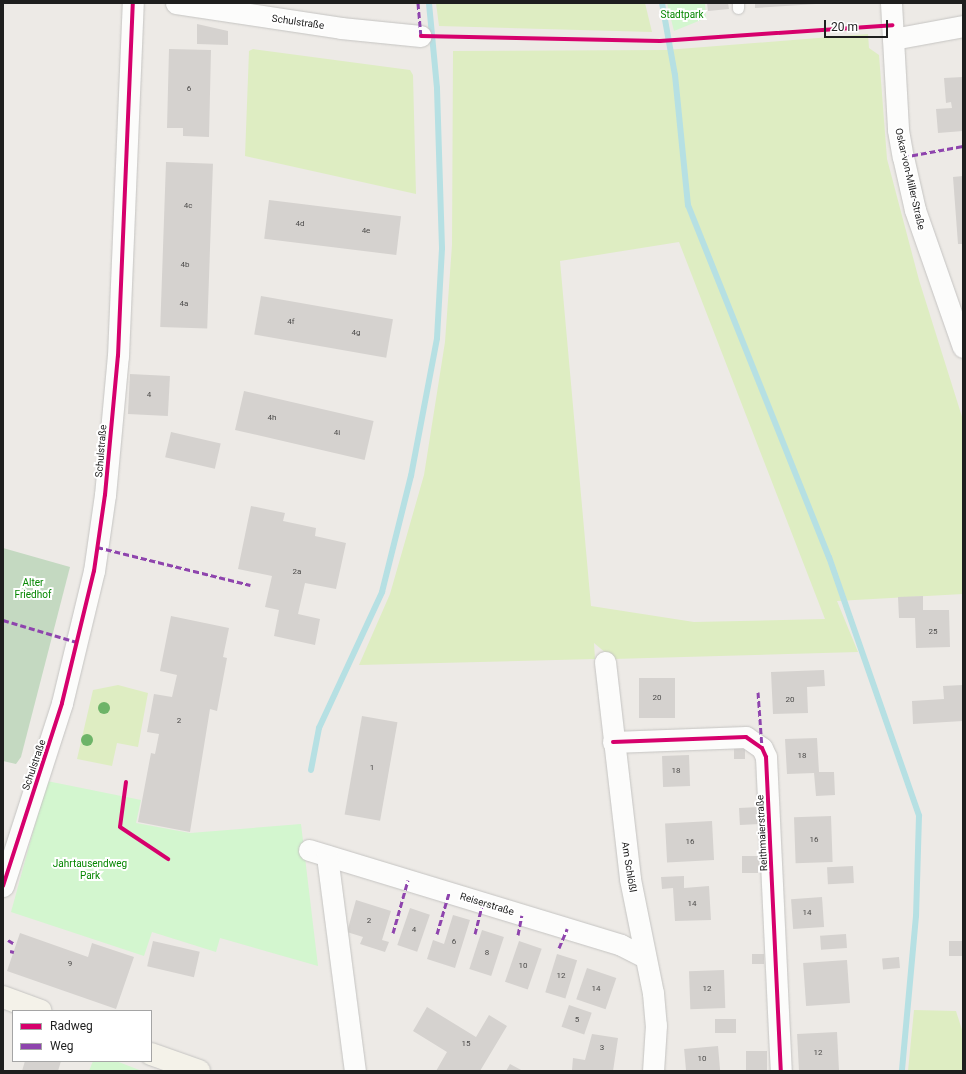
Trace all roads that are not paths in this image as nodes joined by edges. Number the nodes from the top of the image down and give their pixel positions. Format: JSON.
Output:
{"nodes":[{"id":1,"x":133,"y":3,"type":"edge"},
{"id":2,"x":176,"y":3,"type":"edge"},
{"id":3,"x":891,"y":3,"type":"edge"},
{"id":4,"x":963,"y":26,"type":"edge"},
{"id":5,"x":421,"y":36,"type":"dead end"},
{"id":6,"x":893,"y":39,"type":"junction"},
{"id":7,"x":963,"y":347,"type":"edge"},
{"id":8,"x":605,"y":662,"type":"dead end"},
{"id":9,"x":613,"y":742,"type":"junction"},
{"id":10,"x":3,"y":886,"type":"edge"},
{"id":11,"x":645,"y":957,"type":"junction"},
{"id":12,"x":3,"y":996,"type":"edge"},
{"id":13,"x":38,"y":1010,"type":"edge"},
{"id":14,"x":152,"y":1054,"type":"edge"},
{"id":15,"x":199,"y":1071,"type":"edge"},
{"id":16,"x":355,"y":1071,"type":"edge"},
{"id":17,"x":653,"y":1071,"type":"edge"},
{"id":18,"x":781,"y":1071,"type":"edge"}],
"edges":[{"from":1,"to":10,"type":"street","name":"Schulstraße"},
{"from":2,"to":5,"type":"street","name":"Schulstraße"},
{"from":3,"to":6,"type":"street","name":"Oskar-von-Miller-Straße"},
{"from":4,"to":6,"type":"street"},
{"from":6,"to":7,"type":"street","name":"Oskar-von-Miller-Straße"},
{"from":8,"to":9,"type":"street","name":"Am Schlößl"},
{"from":9,"to":11,"type":"street","name":"Am Schlößl"},
{"from":9,"to":18,"type":"street","name":"Reithmaierstraße"},
{"from":11,"to":16,"type":"street","name":"Reiserstraße"},
{"from":11,"to":17,"type":"street","name":"Am Schlößl"},
{"from":12,"to":13,"type":"main road"},
{"from":14,"to":15,"type":"main road"}]}
